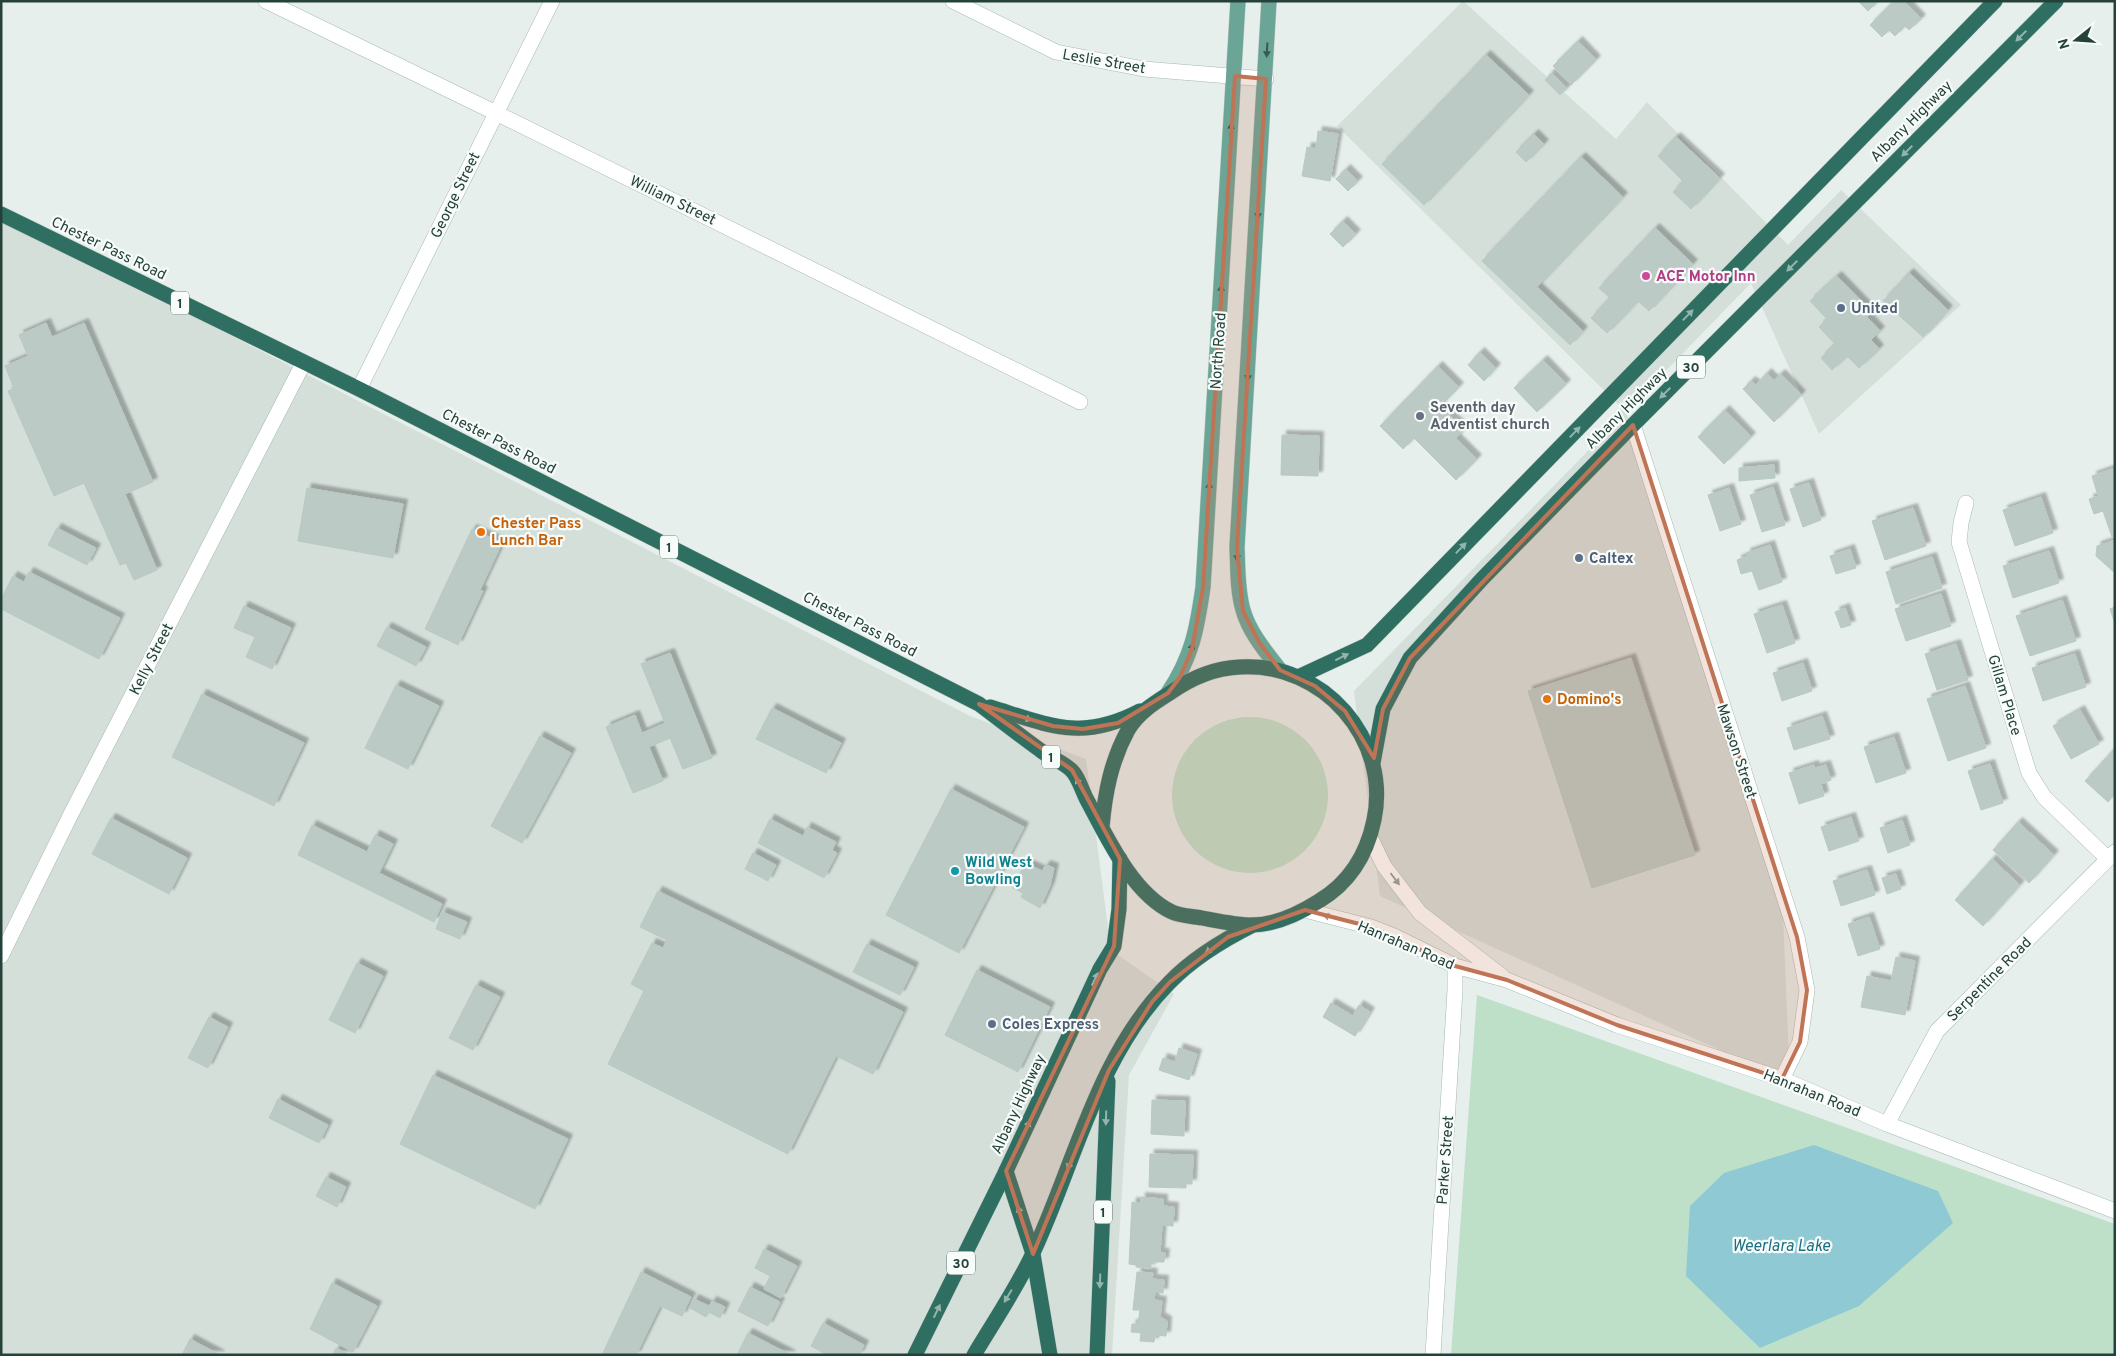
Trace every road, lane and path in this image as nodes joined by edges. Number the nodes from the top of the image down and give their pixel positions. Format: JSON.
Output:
{"nodes":[{"id":1,"x":266,"y":1,"type":"edge"},
{"id":2,"x":552,"y":1,"type":"edge"},
{"id":3,"x":953,"y":1,"type":"edge"},
{"id":4,"x":1238,"y":1,"type":"edge"},
{"id":5,"x":1269,"y":1,"type":"edge"},
{"id":6,"x":1995,"y":1,"type":"edge"},
{"id":7,"x":2056,"y":1,"type":"edge"},
{"id":8,"x":1234,"y":76,"type":"junction"},
{"id":9,"x":1266,"y":79,"type":"junction"},
{"id":10,"x":496,"y":112,"type":"junction"},
{"id":11,"x":1,"y":214,"type":"edge"},
{"id":12,"x":304,"y":364,"type":"junction"},
{"id":13,"x":359,"y":389,"type":"junction"},
{"id":14,"x":1080,"y":402,"type":"dead end"},
{"id":15,"x":1633,"y":425,"type":"junction"},
{"id":16,"x":1966,"y":503,"type":"dead end"},
{"id":17,"x":1280,"y":670,"type":"junction"},
{"id":18,"x":1298,"y":676,"type":"junction"},
{"id":19,"x":1168,"y":693,"type":"junction"},
{"id":20,"x":978,"y":704,"type":"junction"},
{"id":21,"x":1148,"y":707,"type":"junction"},
{"id":22,"x":1373,"y":763,"type":"junction"},
{"id":23,"x":1102,"y":827,"type":"junction"},
{"id":24,"x":1370,"y":837,"type":"junction"},
{"id":25,"x":2111,"y":855,"type":"edge"},
{"id":26,"x":1120,"y":859,"type":"junction"},
{"id":27,"x":1304,"y":910,"type":"junction"},
{"id":28,"x":1253,"y":926,"type":"junction"},
{"id":29,"x":1,"y":956,"type":"edge"},
{"id":30,"x":1455,"y":966,"type":"junction"},
{"id":31,"x":1507,"y":980,"type":"junction"},
{"id":32,"x":1108,"y":1070,"type":"junction"},
{"id":33,"x":1782,"y":1079,"type":"junction"},
{"id":34,"x":1887,"y":1124,"type":"junction"},
{"id":35,"x":1006,"y":1171,"type":"junction"},
{"id":36,"x":2115,"y":1211,"type":"edge"},
{"id":37,"x":1033,"y":1254,"type":"junction"},
{"id":38,"x":915,"y":1355,"type":"edge"},
{"id":39,"x":974,"y":1355,"type":"edge"},
{"id":40,"x":1050,"y":1355,"type":"edge"},
{"id":41,"x":1097,"y":1355,"type":"edge"},
{"id":42,"x":1433,"y":1355,"type":"edge"}],
"edges":[{"from":1,"to":10,"type":"street","name":"William Street"},
{"from":2,"to":10,"type":"street","name":"George Street"},
{"from":3,"to":8,"type":"street","name":"Leslie Street"},
{"from":4,"to":8,"type":"main road","name":"North Road"},
{"from":5,"to":9,"type":"main road","name":"North Road","one_way":true},
{"from":18,"to":6,"type":"highway","name":"Albany Highway","number":"30","one_way":true},
{"from":7,"to":15,"type":"highway","name":"Albany Highway","number":"30","one_way":true},
{"from":8,"to":9,"type":"street","name":"Leslie Street"},
{"from":19,"to":8,"type":"main road","name":"North Road","one_way":true},
{"from":9,"to":17,"type":"main road","name":"North Road","one_way":true},
{"from":10,"to":13,"type":"street","name":"George Street"},
{"from":10,"to":14,"type":"street","name":"William Street"},
{"from":11,"to":12,"type":"highway","name":"Chester Pass Road","number":"1"},
{"from":12,"to":13,"type":"highway","name":"Chester Pass Road","number":"1"},
{"from":12,"to":29,"type":"street","name":"Kelly Street"},
{"from":13,"to":20,"type":"highway","name":"Chester Pass Road","number":"1"},
{"from":15,"to":22,"type":"highway","name":"Albany Highway","number":"30"},
{"from":15,"to":33,"type":"street","name":"Mawson Street"},
{"from":16,"to":25,"type":"street","name":"Gillam Place"},
{"from":17,"to":18,"type":"highway","number":"1"},
{"from":17,"to":19,"type":"highway","number":"1"},
{"from":18,"to":22,"type":"highway","number":"1"},
{"from":19,"to":21,"type":"highway","number":"1"},
{"from":20,"to":21,"type":"highway","name":"Chester Pass Road","number":"1","one_way":true},
{"from":23,"to":20,"type":"highway","name":"Chester Pass Road","number":"1","one_way":true},
{"from":21,"to":23,"type":"highway","number":"1"},
{"from":22,"to":24,"type":"highway","number":"1"},
{"from":23,"to":26,"type":"highway","number":"1"},
{"from":24,"to":27,"type":"highway","number":"1"},
{"from":24,"to":31,"type":"street","name":"Hanrahan Road","one_way":true},
{"from":25,"to":34,"type":"street","name":"Serpentine Road"},
{"from":26,"to":28,"type":"highway","number":"1"},
{"from":35,"to":26,"type":"highway","name":"Albany Highway","one_way":true},
{"from":27,"to":28,"type":"highway","number":"1"},
{"from":30,"to":27,"type":"street","name":"Hanrahan Road","one_way":true},
{"from":28,"to":32,"type":"highway","number":"1","one_way":true},
{"from":30,"to":31,"type":"street","name":"Hanrahan Road"},
{"from":30,"to":42,"type":"street","name":"Parker Street"},
{"from":31,"to":33,"type":"street","name":"Hanrahan Road"},
{"from":32,"to":37,"type":"highway","one_way":true},
{"from":32,"to":41,"type":"highway","number":"1","one_way":true},
{"from":33,"to":34,"type":"street","name":"Hanrahan Road"},
{"from":34,"to":36,"type":"street","name":"Hanrahan Road"},
{"from":37,"to":35,"type":"highway","one_way":true},
{"from":38,"to":35,"type":"highway","name":"Albany Highway","number":"30","one_way":true},
{"from":37,"to":39,"type":"highway","one_way":true},
{"from":37,"to":40,"type":"highway"}]}
